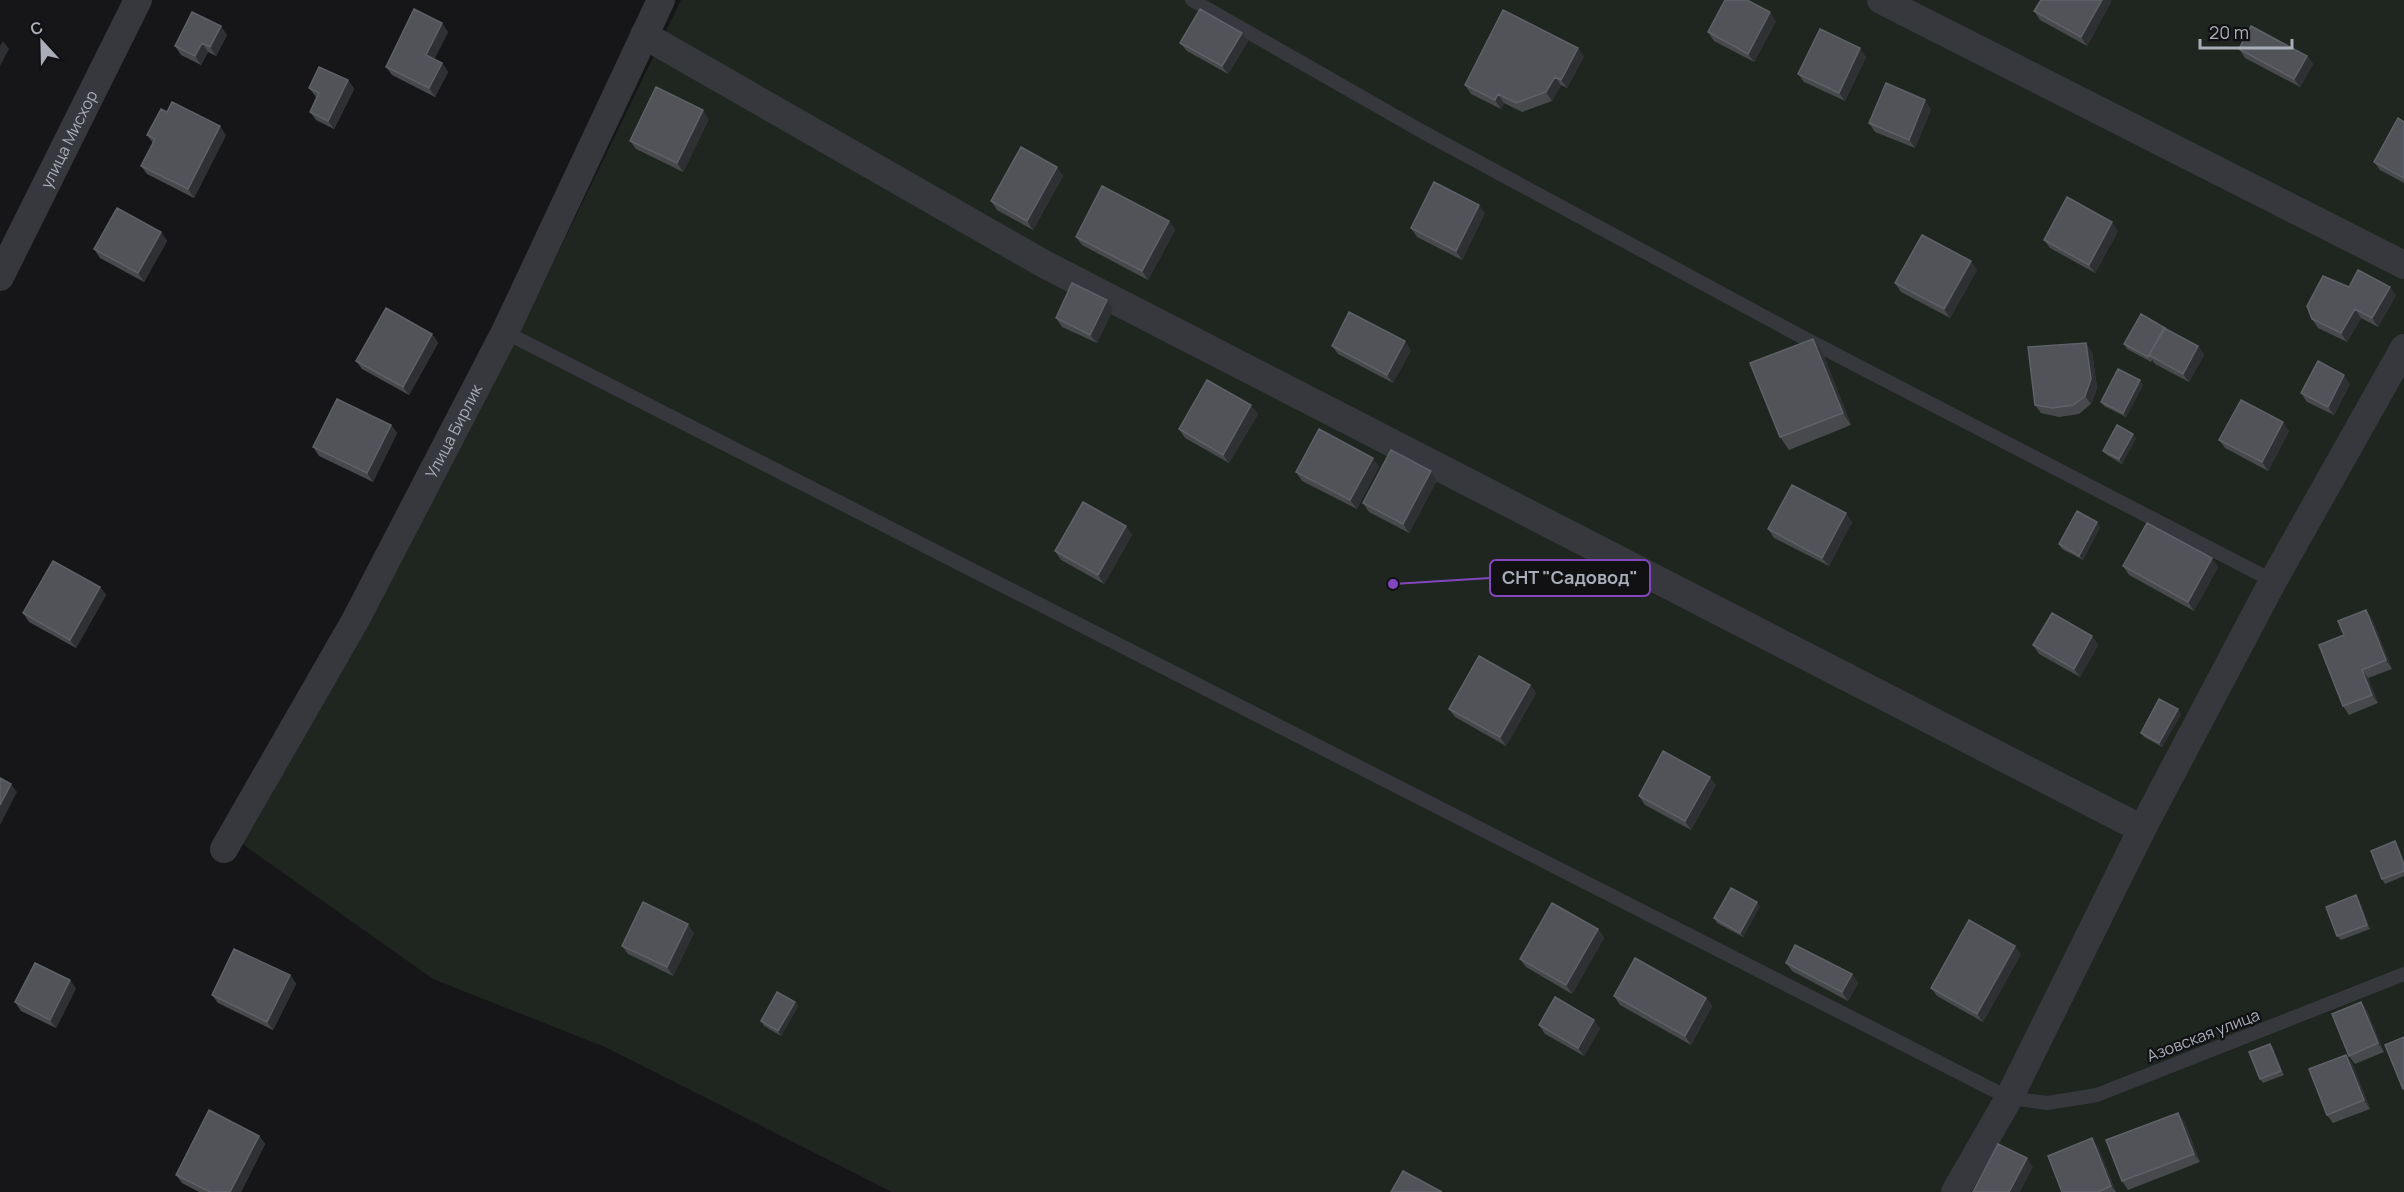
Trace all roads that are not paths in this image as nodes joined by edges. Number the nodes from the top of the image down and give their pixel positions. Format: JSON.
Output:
{"nodes":[{"id":1,"x":138,"y":0,"type":"edge"},
{"id":2,"x":661,"y":0,"type":"edge"},
{"id":3,"x":1192,"y":0,"type":"edge"},
{"id":4,"x":1881,"y":0,"type":"edge"},
{"id":5,"x":644,"y":35,"type":"junction"},
{"id":6,"x":2404,"y":265,"type":"edge"},
{"id":7,"x":0,"y":277,"type":"edge"},
{"id":8,"x":505,"y":332,"type":"junction"},
{"id":9,"x":2404,"y":348,"type":"edge"},
{"id":10,"x":2273,"y":581,"type":"junction"},
{"id":11,"x":2142,"y":829,"type":"junction"},
{"id":12,"x":224,"y":849,"type":"dead end"},
{"id":13,"x":2404,"y":974,"type":"edge"},
{"id":14,"x":2009,"y":1098,"type":"junction"},
{"id":15,"x":1955,"y":1192,"type":"edge"}],
"edges":[{"from":1,"to":7,"type":"street","name":"улица Мисхор"},
{"from":2,"to":5,"type":"street","name":"Улица Бирлик"},
{"from":3,"to":10,"type":"lane"},
{"from":4,"to":6,"type":"street"},
{"from":5,"to":8,"type":"street","name":"Улица Бирлик"},
{"from":5,"to":11,"type":"street"},
{"from":8,"to":12,"type":"street","name":"Улица Бирлик"},
{"from":8,"to":14,"type":"lane","name":"Азовская улица"},
{"from":9,"to":10,"type":"street"},
{"from":10,"to":11,"type":"street"},
{"from":11,"to":14,"type":"street"},
{"from":13,"to":14,"type":"lane","name":"Азовская улица"},
{"from":14,"to":15,"type":"street"}]}
